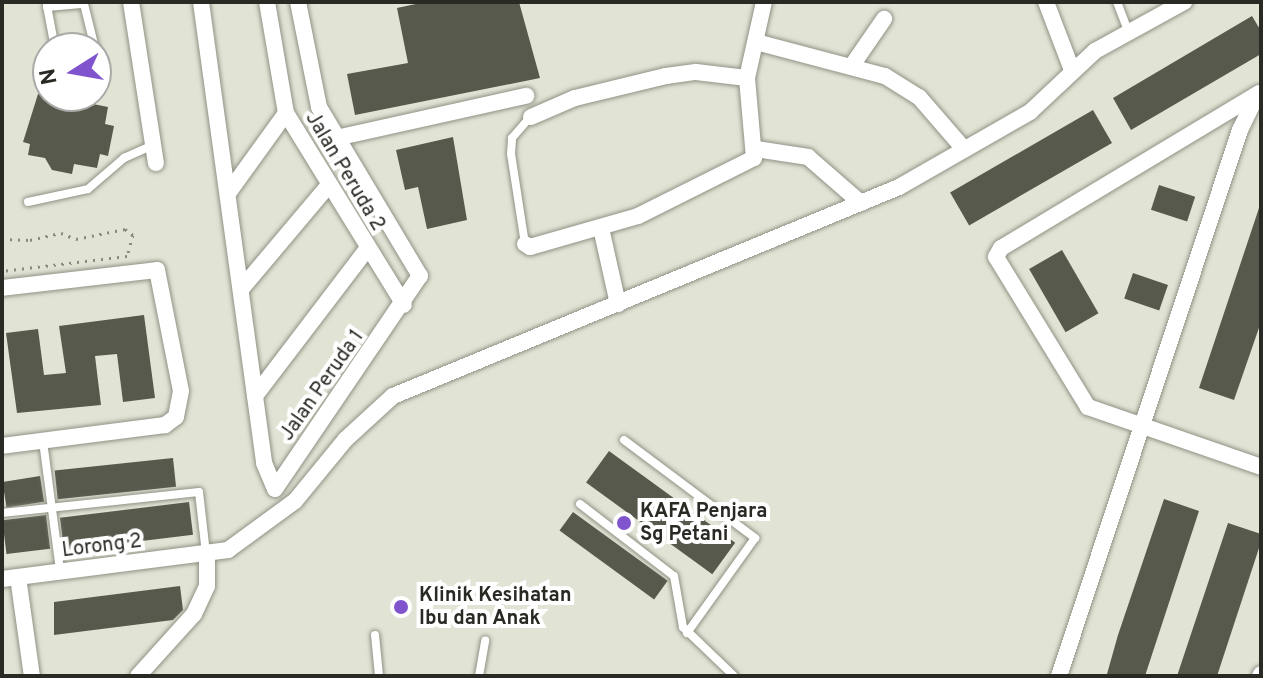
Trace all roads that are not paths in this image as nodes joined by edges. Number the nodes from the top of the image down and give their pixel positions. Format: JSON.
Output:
{"nodes":[{"id":1,"x":131,"y":2,"type":"edge"},
{"id":2,"x":201,"y":2,"type":"edge"},
{"id":3,"x":267,"y":2,"type":"edge"},
{"id":4,"x":298,"y":2,"type":"edge"},
{"id":5,"x":764,"y":2,"type":"edge"},
{"id":6,"x":1046,"y":2,"type":"edge"},
{"id":7,"x":1117,"y":2,"type":"edge"},
{"id":8,"x":1184,"y":2,"type":"edge"},
{"id":9,"x":46,"y":5,"type":"edge"},
{"id":10,"x":884,"y":19,"type":"dead end"},
{"id":11,"x":52,"y":32,"type":"edge"},
{"id":12,"x":91,"y":32,"type":"edge"},
{"id":13,"x":1129,"y":34,"type":"junction"},
{"id":14,"x":756,"y":42,"type":"junction"},
{"id":15,"x":853,"y":64,"type":"junction"},
{"id":16,"x":1072,"y":70,"type":"junction"},
{"id":17,"x":747,"y":78,"type":"junction"},
{"id":18,"x":1260,"y":92,"type":"edge"},
{"id":19,"x":526,"y":96,"type":"dead end"},
{"id":20,"x":286,"y":113,"type":"junction"},
{"id":21,"x":531,"y":117,"type":"joint"},
{"id":22,"x":336,"y":138,"type":"junction"},
{"id":23,"x":153,"y":145,"type":"junction"},
{"id":24,"x":756,"y":149,"type":"junction"},
{"id":25,"x":964,"y":149,"type":"junction"},
{"id":26,"x":156,"y":163,"type":"dead end"},
{"id":27,"x":327,"y":187,"type":"junction"},
{"id":28,"x":229,"y":192,"type":"junction"},
{"id":29,"x":28,"y":202,"type":"dead end"},
{"id":30,"x":861,"y":203,"type":"junction"},
{"id":31,"x":601,"y":228,"type":"junction"},
{"id":32,"x":525,"y":244,"type":"joint"},
{"id":33,"x":367,"y":249,"type":"junction"},
{"id":34,"x":2,"y":288,"type":"edge"},
{"id":35,"x":242,"y":288,"type":"junction"},
{"id":36,"x":618,"y":304,"type":"junction"},
{"id":37,"x":404,"y":305,"type":"junction"},
{"id":38,"x":255,"y":396,"type":"junction"},
{"id":39,"x":1142,"y":427,"type":"junction"},
{"id":40,"x":624,"y":440,"type":"dead end"},
{"id":41,"x":43,"y":441,"type":"junction"},
{"id":42,"x":2,"y":446,"type":"edge"},
{"id":43,"x":1261,"y":467,"type":"edge"},
{"id":44,"x":580,"y":504,"type":"dead end"},
{"id":45,"x":51,"y":506,"type":"junction"},
{"id":46,"x":2,"y":513,"type":"edge"},
{"id":47,"x":207,"y":556,"type":"junction"},
{"id":48,"x":60,"y":572,"type":"junction"},
{"id":49,"x":10,"y":578,"type":"edge"},
{"id":50,"x":687,"y":633,"type":"junction"},
{"id":51,"x":375,"y":635,"type":"dead end"},
{"id":52,"x":485,"y":641,"type":"dead end"},
{"id":53,"x":32,"y":676,"type":"edge"},
{"id":54,"x":138,"y":676,"type":"edge"},
{"id":55,"x":379,"y":676,"type":"edge"},
{"id":56,"x":479,"y":676,"type":"edge"},
{"id":57,"x":734,"y":676,"type":"edge"},
{"id":58,"x":1059,"y":676,"type":"edge"}],
"edges":[{"from":1,"to":23,"type":"street"},
{"from":2,"to":28,"type":"street"},
{"from":3,"to":20,"type":"street","name":"Jalan Peruda 2"},
{"from":4,"to":22,"type":"street","name":"Jalan Peruda 1"},
{"from":5,"to":14,"type":"street"},
{"from":6,"to":16,"type":"street"},
{"from":7,"to":13,"type":"lane"},
{"from":8,"to":13,"type":"street"},
{"from":9,"to":11,"type":"lane"},
{"from":9,"to":12,"type":"lane"},
{"from":10,"to":15,"type":"street"},
{"from":13,"to":16,"type":"street"},
{"from":14,"to":15,"type":"street"},
{"from":14,"to":17,"type":"street"},
{"from":15,"to":25,"type":"street"},
{"from":16,"to":25,"type":"street"},
{"from":17,"to":21,"type":"street"},
{"from":17,"to":24,"type":"street"},
{"from":18,"to":39,"type":"street"},
{"from":18,"to":39,"type":"street"},
{"from":19,"to":22,"type":"street"},
{"from":20,"to":27,"type":"street","name":"Jalan Peruda 2"},
{"from":20,"to":28,"type":"street"},
{"from":21,"to":32,"type":"lane"},
{"from":22,"to":37,"type":"street","name":"Jalan Peruda 1"},
{"from":23,"to":26,"type":"street"},
{"from":23,"to":29,"type":"lane"},
{"from":24,"to":30,"type":"street"},
{"from":24,"to":31,"type":"street"},
{"from":25,"to":30,"type":"street"},
{"from":27,"to":33,"type":"street","name":"Jalan Peruda 2"},
{"from":27,"to":35,"type":"street"},
{"from":28,"to":35,"type":"street"},
{"from":30,"to":36,"type":"street"},
{"from":31,"to":32,"type":"street"},
{"from":31,"to":36,"type":"street"},
{"from":33,"to":37,"type":"street","name":"Jalan Peruda 2"},
{"from":33,"to":38,"type":"street"},
{"from":34,"to":41,"type":"street"},
{"from":35,"to":38,"type":"street"},
{"from":36,"to":47,"type":"street"},
{"from":37,"to":38,"type":"street","name":"Jalan Peruda 1"},
{"from":39,"to":43,"type":"street"},
{"from":39,"to":58,"type":"street"},
{"from":40,"to":50,"type":"lane"},
{"from":41,"to":42,"type":"street"},
{"from":41,"to":45,"type":"lane"},
{"from":44,"to":50,"type":"lane"},
{"from":45,"to":46,"type":"lane"},
{"from":45,"to":47,"type":"lane"},
{"from":45,"to":48,"type":"lane"},
{"from":47,"to":48,"type":"street","name":"Lorong 2"},
{"from":47,"to":54,"type":"street"},
{"from":48,"to":49,"type":"street","name":"Lorong 2"},
{"from":49,"to":53,"type":"street"},
{"from":50,"to":57,"type":"lane"},
{"from":51,"to":55,"type":"lane"},
{"from":52,"to":56,"type":"lane"}]}
